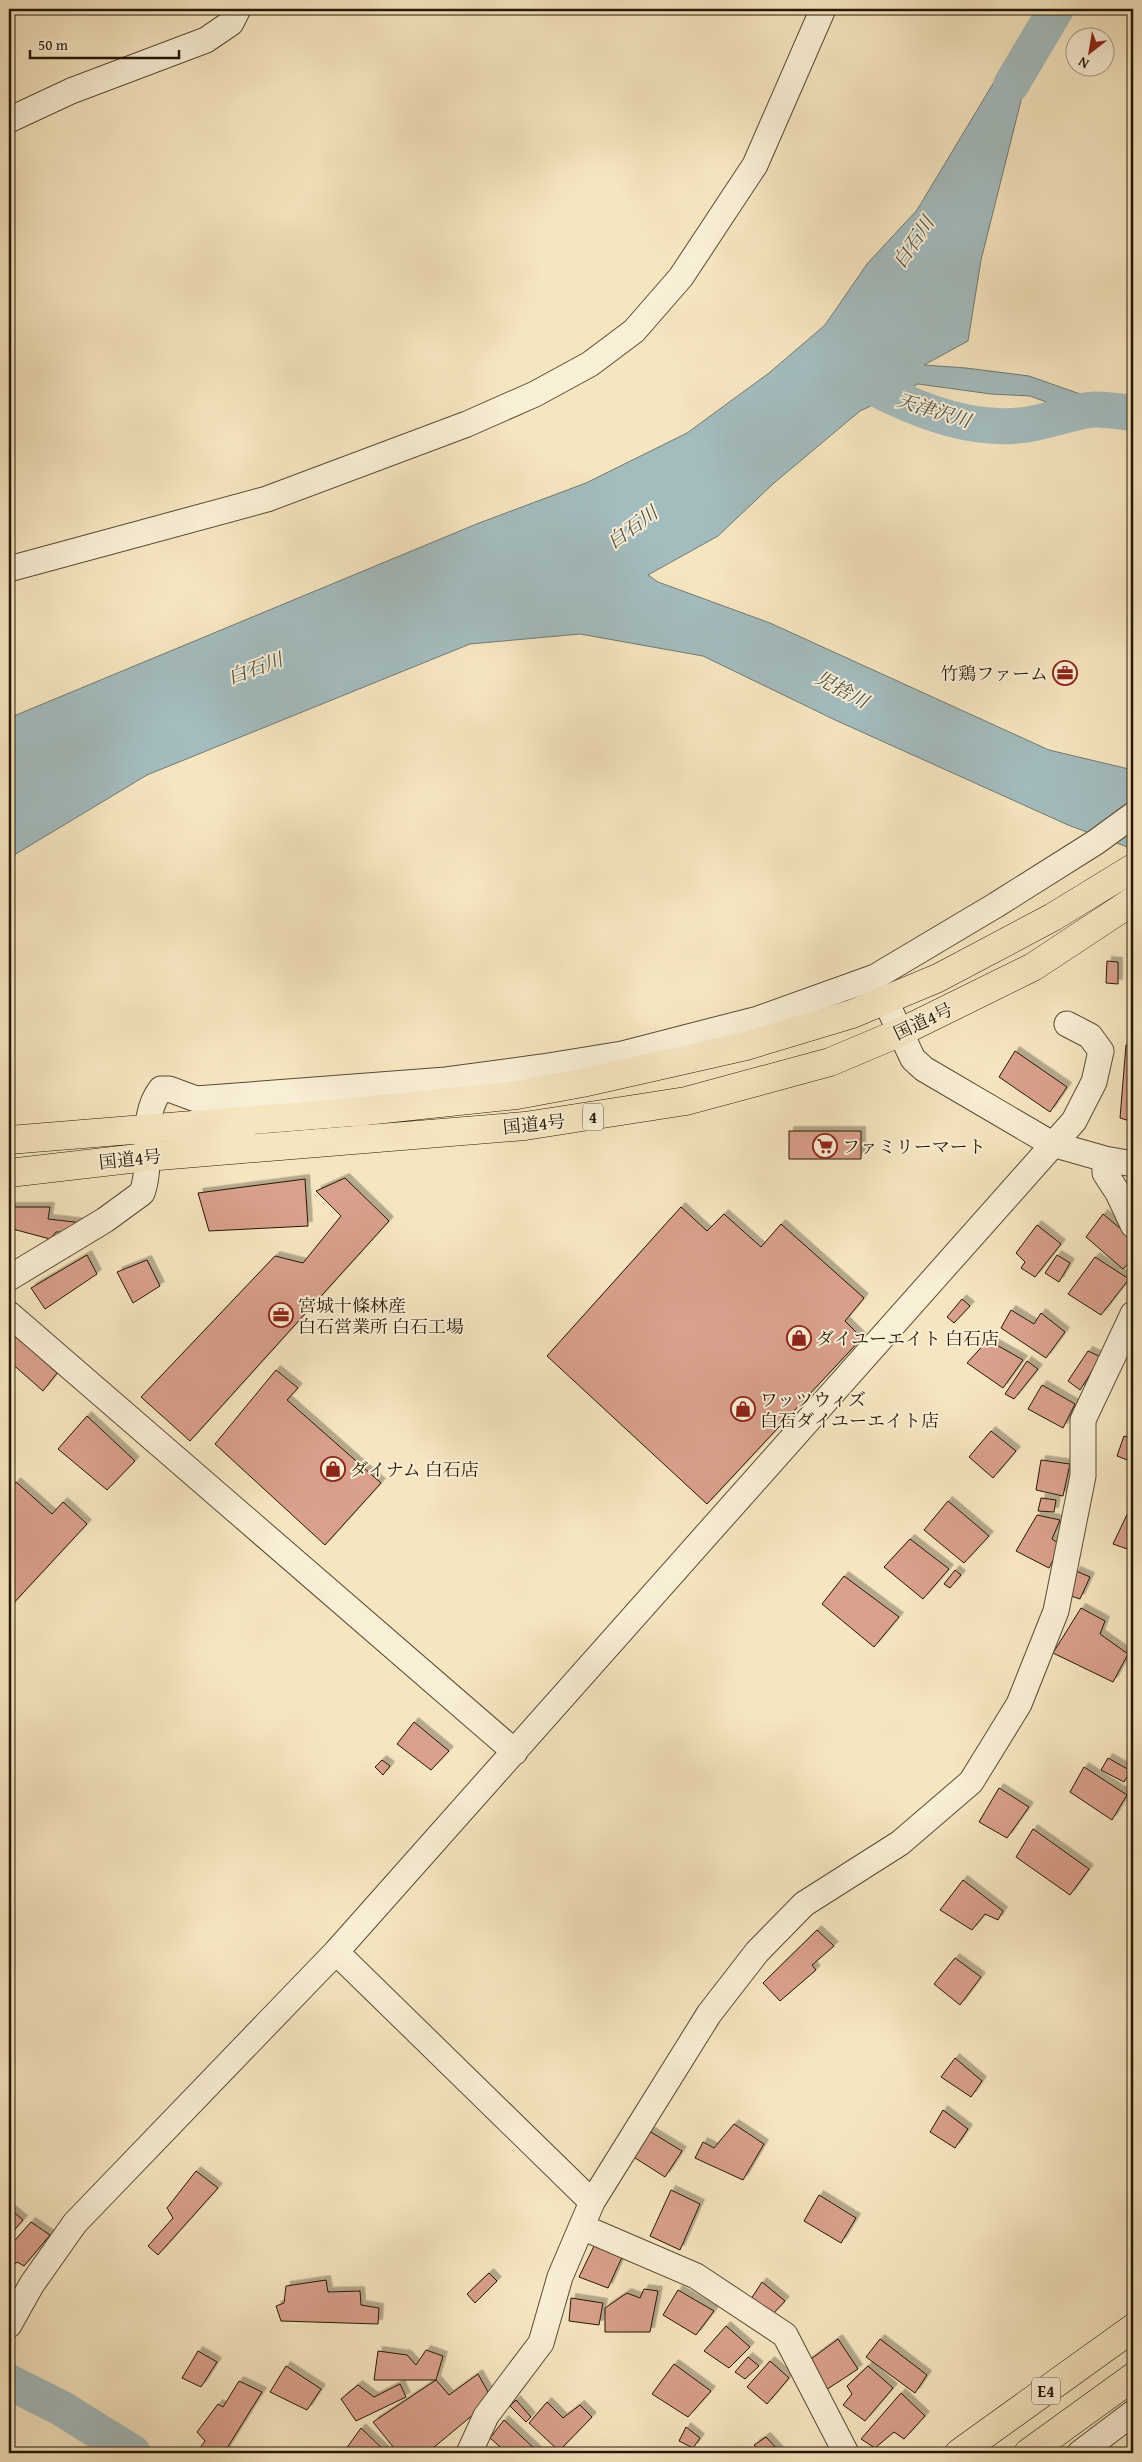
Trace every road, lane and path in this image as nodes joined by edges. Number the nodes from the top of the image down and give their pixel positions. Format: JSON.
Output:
{"nodes":[{"id":1,"x":238,"y":9,"type":"edge"},
{"id":2,"x":823,"y":9,"type":"edge"},
{"id":3,"x":9,"y":120,"type":"edge"},
{"id":4,"x":9,"y":569,"type":"edge"},
{"id":5,"x":1133,"y":815,"type":"edge"},
{"id":6,"x":1133,"y":868,"type":"edge"},
{"id":7,"x":1133,"y":901,"type":"edge"},
{"id":8,"x":886,"y":1002,"type":"junction"},
{"id":9,"x":1067,"y":1024,"type":"dead end"},
{"id":10,"x":899,"y":1034,"type":"junction"},
{"id":11,"x":148,"y":1129,"type":"junction"},
{"id":12,"x":9,"y":1140,"type":"edge"},
{"id":13,"x":1052,"y":1144,"type":"junction"},
{"id":14,"x":148,"y":1157,"type":"junction"},
{"id":15,"x":1105,"y":1159,"type":"junction"},
{"id":16,"x":1133,"y":1164,"type":"edge"},
{"id":17,"x":9,"y":1173,"type":"edge"},
{"id":18,"x":1133,"y":1226,"type":"edge"},
{"id":19,"x":9,"y":1278,"type":"edge"},
{"id":20,"x":9,"y":1314,"type":"edge"},
{"id":21,"x":1133,"y":1314,"type":"edge"},
{"id":22,"x":515,"y":1752,"type":"junction"},
{"id":23,"x":336,"y":1952,"type":"junction"},
{"id":24,"x":592,"y":2202,"type":"junction"},
{"id":25,"x":582,"y":2227,"type":"junction"},
{"id":26,"x":9,"y":2324,"type":"edge"},
{"id":27,"x":1133,"y":2328,"type":"edge"},
{"id":28,"x":1133,"y":2377,"type":"edge"},
{"id":29,"x":1133,"y":2413,"type":"edge"},
{"id":30,"x":469,"y":2453,"type":"edge"},
{"id":31,"x":846,"y":2453,"type":"edge"},
{"id":32,"x":959,"y":2453,"type":"edge"},
{"id":33,"x":1028,"y":2453,"type":"edge"},
{"id":34,"x":1080,"y":2453,"type":"edge"}],
"edges":[{"from":1,"to":3,"type":"street"},
{"from":2,"to":4,"type":"street"},
{"from":5,"to":11,"type":"street"},
{"from":6,"to":8,"type":"highway","name":"国道4号","number":"4"},
{"from":7,"to":10,"type":"highway","name":"国道4号","number":"4"},
{"from":8,"to":10,"type":"street"},
{"from":8,"to":11,"type":"highway","name":"国道4号","number":"4"},
{"from":9,"to":13,"type":"street"},
{"from":10,"to":13,"type":"street"},
{"from":10,"to":14,"type":"highway","name":"国道4号","number":"4"},
{"from":11,"to":12,"type":"highway","name":"国道4号","number":"4"},
{"from":11,"to":14,"type":"street"},
{"from":13,"to":15,"type":"street"},
{"from":13,"to":22,"type":"street"},
{"from":14,"to":17,"type":"highway","name":"国道4号","number":"4"},
{"from":14,"to":19,"type":"street"},
{"from":15,"to":16,"type":"street"},
{"from":15,"to":18,"type":"street"},
{"from":20,"to":22,"type":"street"},
{"from":21,"to":24,"type":"street"},
{"from":22,"to":23,"type":"street"},
{"from":23,"to":24,"type":"street"},
{"from":23,"to":26,"type":"street"},
{"from":24,"to":25,"type":"street"},
{"from":25,"to":30,"type":"street"},
{"from":25,"to":31,"type":"street"},
{"from":27,"to":32,"type":"highway","number":"E4"},
{"from":28,"to":33,"type":"highway","number":"E4"},
{"from":29,"to":34,"type":"street"}]}
